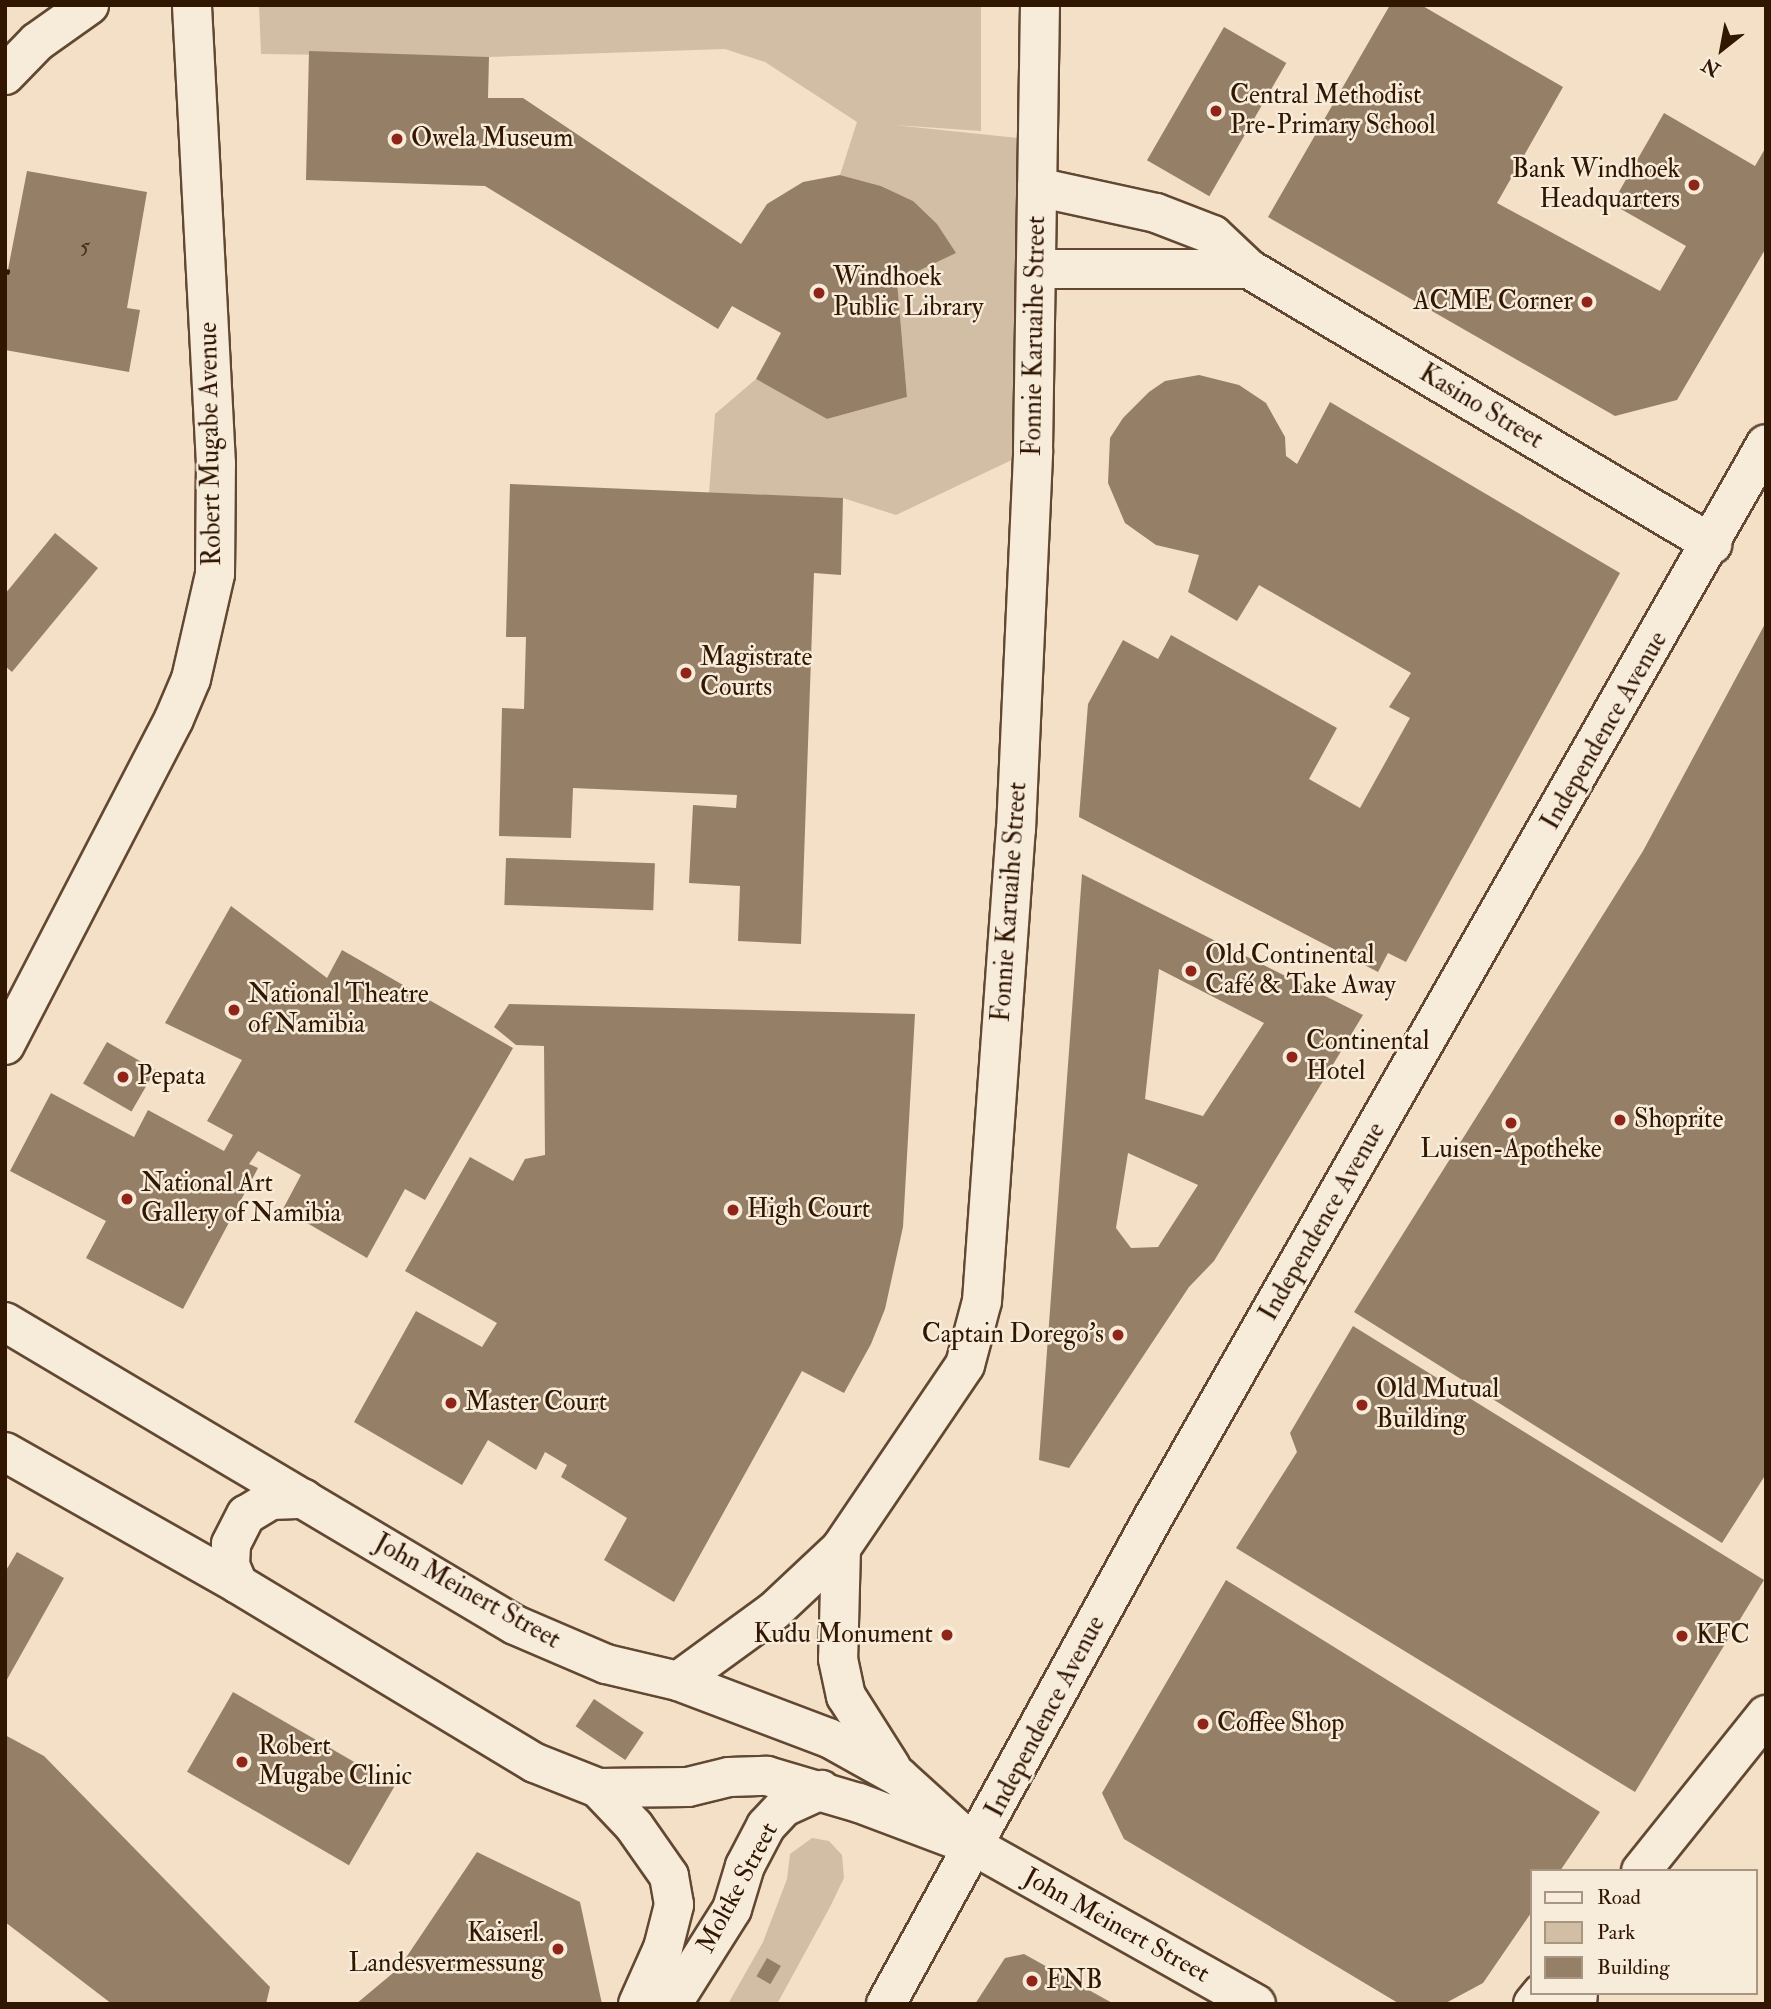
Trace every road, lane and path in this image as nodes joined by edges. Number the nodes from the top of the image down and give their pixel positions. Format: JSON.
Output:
{"nodes":[{"id":1,"x":89,"y":5,"type":"edge"},
{"id":2,"x":192,"y":5,"type":"edge"},
{"id":3,"x":1040,"y":5,"type":"edge"},
{"id":4,"x":5,"y":75,"type":"edge"},
{"id":5,"x":1037,"y":187,"type":"junction"},
{"id":6,"x":1037,"y":268,"type":"junction"},
{"id":7,"x":1249,"y":270,"type":"junction"},
{"id":8,"x":1766,"y":444,"type":"edge"},
{"id":9,"x":1712,"y":544,"type":"junction"},
{"id":10,"x":5,"y":1045,"type":"edge"},
{"id":11,"x":5,"y":1322,"type":"edge"},
{"id":12,"x":5,"y":1452,"type":"edge"},
{"id":13,"x":304,"y":1499,"type":"junction"},
{"id":14,"x":841,"y":1548,"type":"junction"},
{"id":15,"x":238,"y":1584,"type":"junction"},
{"id":16,"x":678,"y":1681,"type":"junction"},
{"id":17,"x":1766,"y":1715,"type":"edge"},
{"id":18,"x":899,"y":1777,"type":"junction"},
{"id":19,"x":598,"y":1788,"type":"junction"},
{"id":20,"x":821,"y":1790,"type":"junction"},
{"id":21,"x":975,"y":1847,"type":"junction"},
{"id":22,"x":1643,"y":1869,"type":"edge"},
{"id":23,"x":638,"y":2004,"type":"edge"},
{"id":24,"x":672,"y":2004,"type":"edge"},
{"id":25,"x":886,"y":2004,"type":"edge"},
{"id":26,"x":1255,"y":2004,"type":"edge"}],
"edges":[{"from":1,"to":4,"type":"street"},
{"from":2,"to":10,"type":"street","name":"Robert Mugabe Avenue"},
{"from":3,"to":5,"type":"street","name":"Fonnie Karuaihe Street"},
{"from":5,"to":6,"type":"street","name":"Fonnie Karuaihe Street"},
{"from":5,"to":7,"type":"street","name":"Kasino Street"},
{"from":6,"to":7,"type":"street"},
{"from":6,"to":14,"type":"street","name":"Fonnie Karuaihe Street"},
{"from":7,"to":9,"type":"street","name":"Kasino Street"},
{"from":8,"to":9,"type":"street","name":"Independence Avenue"},
{"from":9,"to":21,"type":"street","name":"Independence Avenue"},
{"from":11,"to":13,"type":"street","name":"John Meinert Street"},
{"from":12,"to":15,"type":"street","name":"John Meinert Street"},
{"from":13,"to":15,"type":"street"},
{"from":13,"to":16,"type":"street","name":"John Meinert Street"},
{"from":14,"to":16,"type":"street","name":"Fonnie Karuaihe Street"},
{"from":14,"to":18,"type":"street"},
{"from":15,"to":19,"type":"street","name":"John Meinert Street"},
{"from":16,"to":18,"type":"street","name":"John Meinert Street"},
{"from":17,"to":22,"type":"street"},
{"from":18,"to":21,"type":"street","name":"John Meinert Street"},
{"from":19,"to":20,"type":"street","name":"John Meinert Street"},
{"from":19,"to":23,"type":"street","name":"Moltke Street"},
{"from":20,"to":21,"type":"street","name":"John Meinert Street"},
{"from":20,"to":24,"type":"street","name":"Moltke Street"},
{"from":21,"to":25,"type":"street","name":"Independence Avenue"},
{"from":21,"to":26,"type":"street","name":"John Meinert Street"}]}
